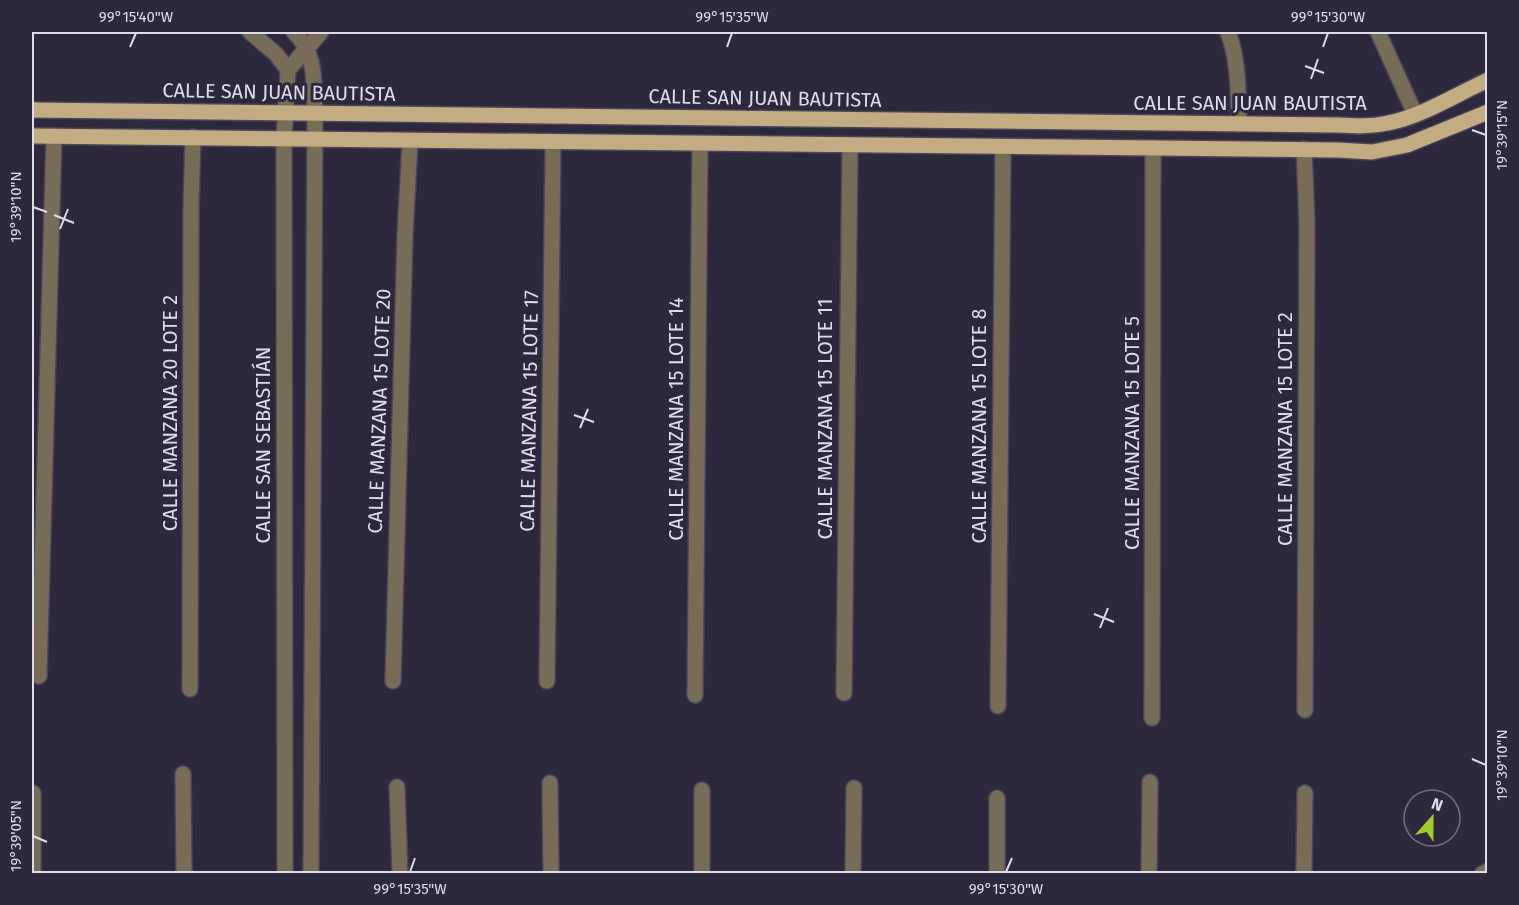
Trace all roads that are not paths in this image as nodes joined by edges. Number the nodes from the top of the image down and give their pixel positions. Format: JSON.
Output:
{"nodes":[{"id":1,"x":250,"y":32,"type":"edge"},
{"id":2,"x":294,"y":32,"type":"edge"},
{"id":3,"x":321,"y":32,"type":"edge"},
{"id":4,"x":1228,"y":32,"type":"edge"},
{"id":5,"x":1378,"y":32,"type":"edge"},
{"id":6,"x":308,"y":47,"type":"junction"},
{"id":7,"x":288,"y":70,"type":"junction"},
{"id":8,"x":1488,"y":80,"type":"edge"},
{"id":9,"x":32,"y":110,"type":"edge"},
{"id":10,"x":1488,"y":112,"type":"edge"},
{"id":11,"x":285,"y":113,"type":"junction"},
{"id":12,"x":315,"y":114,"type":"junction"},
{"id":13,"x":1414,"y":114,"type":"junction"},
{"id":14,"x":1239,"y":124,"type":"junction"},
{"id":15,"x":32,"y":136,"type":"edge"},
{"id":16,"x":54,"y":136,"type":"junction"},
{"id":17,"x":193,"y":137,"type":"junction"},
{"id":18,"x":284,"y":139,"type":"junction"},
{"id":19,"x":313,"y":140,"type":"junction"},
{"id":20,"x":410,"y":141,"type":"junction"},
{"id":21,"x":553,"y":142,"type":"junction"},
{"id":22,"x":700,"y":144,"type":"junction"},
{"id":23,"x":850,"y":145,"type":"junction"},
{"id":24,"x":1003,"y":147,"type":"junction"},
{"id":25,"x":1154,"y":148,"type":"junction"},
{"id":26,"x":1304,"y":149,"type":"junction"},
{"id":27,"x":39,"y":676,"type":"dead end"},
{"id":28,"x":393,"y":681,"type":"dead end"},
{"id":29,"x":547,"y":681,"type":"dead end"},
{"id":30,"x":190,"y":689,"type":"dead end"},
{"id":31,"x":844,"y":693,"type":"dead end"},
{"id":32,"x":695,"y":695,"type":"dead end"},
{"id":33,"x":998,"y":706,"type":"dead end"},
{"id":34,"x":1305,"y":710,"type":"dead end"},
{"id":35,"x":1152,"y":718,"type":"dead end"},
{"id":36,"x":183,"y":774,"type":"dead end"},
{"id":37,"x":1150,"y":782,"type":"dead end"},
{"id":38,"x":550,"y":783,"type":"dead end"},
{"id":39,"x":397,"y":787,"type":"dead end"},
{"id":40,"x":854,"y":788,"type":"dead end"},
{"id":41,"x":702,"y":790,"type":"dead end"},
{"id":42,"x":33,"y":793,"type":"dead end"},
{"id":43,"x":1305,"y":794,"type":"dead end"},
{"id":44,"x":997,"y":798,"type":"dead end"},
{"id":45,"x":1488,"y":871,"type":"edge"},
{"id":46,"x":33,"y":873,"type":"edge"},
{"id":47,"x":184,"y":873,"type":"edge"},
{"id":48,"x":285,"y":873,"type":"edge"},
{"id":49,"x":311,"y":873,"type":"edge"},
{"id":50,"x":400,"y":873,"type":"edge"},
{"id":51,"x":550,"y":873,"type":"edge"},
{"id":52,"x":702,"y":873,"type":"edge"},
{"id":53,"x":853,"y":873,"type":"edge"},
{"id":54,"x":997,"y":873,"type":"edge"},
{"id":55,"x":1149,"y":873,"type":"edge"},
{"id":56,"x":1304,"y":873,"type":"edge"},
{"id":57,"x":1482,"y":873,"type":"edge"}],
"edges":[{"from":1,"to":7,"type":"street"},
{"from":2,"to":6,"type":"street"},
{"from":3,"to":6,"type":"street"},
{"from":4,"to":14,"type":"street"},
{"from":5,"to":13,"type":"street"},
{"from":6,"to":7,"type":"street"},
{"from":6,"to":12,"type":"street"},
{"from":7,"to":11,"type":"street","name":"CALLE SAN SEBASTIÁN"},
{"from":8,"to":13,"type":"main road","name":"CALLE SAN JUAN BAUTISTA"},
{"from":9,"to":11,"type":"main road","name":"CALLE SAN JUAN BAUTISTA"},
{"from":10,"to":26,"type":"main road"},
{"from":11,"to":12,"type":"main road","name":"CALLE SAN JUAN BAUTISTA"},
{"from":11,"to":18,"type":"street","name":"CALLE SAN SEBASTIÁN"},
{"from":12,"to":14,"type":"main road","name":"CALLE SAN JUAN BAUTISTA"},
{"from":12,"to":19,"type":"street"},
{"from":13,"to":14,"type":"main road","name":"CALLE SAN JUAN BAUTISTA"},
{"from":15,"to":16,"type":"main road"},
{"from":16,"to":17,"type":"main road"},
{"from":16,"to":27,"type":"street"},
{"from":17,"to":18,"type":"main road"},
{"from":17,"to":30,"type":"street","name":"CALLE MANZANA 20 LOTE 2"},
{"from":18,"to":19,"type":"main road"},
{"from":18,"to":48,"type":"street","name":"CALLE SAN SEBASTIÁN"},
{"from":19,"to":20,"type":"main road"},
{"from":19,"to":49,"type":"street"},
{"from":20,"to":21,"type":"main road"},
{"from":20,"to":28,"type":"street","name":"CALLE MANZANA 15 LOTE 20"},
{"from":21,"to":22,"type":"main road"},
{"from":21,"to":29,"type":"street","name":"CALLE MANZANA 15 LOTE 17"},
{"from":22,"to":23,"type":"main road"},
{"from":22,"to":32,"type":"street","name":"CALLE MANZANA 15 LOTE 14"},
{"from":23,"to":24,"type":"main road"},
{"from":23,"to":31,"type":"street","name":"CALLE MANZANA 15 LOTE 11"},
{"from":24,"to":25,"type":"main road"},
{"from":24,"to":33,"type":"street","name":"CALLE MANZANA 15 LOTE 8"},
{"from":25,"to":26,"type":"main road"},
{"from":25,"to":35,"type":"street","name":"CALLE MANZANA 15 LOTE 5"},
{"from":26,"to":34,"type":"street","name":"CALLE MANZANA 15 LOTE 2"},
{"from":36,"to":47,"type":"street"},
{"from":37,"to":55,"type":"street"},
{"from":38,"to":51,"type":"street"},
{"from":39,"to":50,"type":"street"},
{"from":40,"to":53,"type":"street"},
{"from":41,"to":52,"type":"street"},
{"from":42,"to":46,"type":"street"},
{"from":43,"to":56,"type":"street"},
{"from":44,"to":54,"type":"street"},
{"from":45,"to":57,"type":"street"}]}
